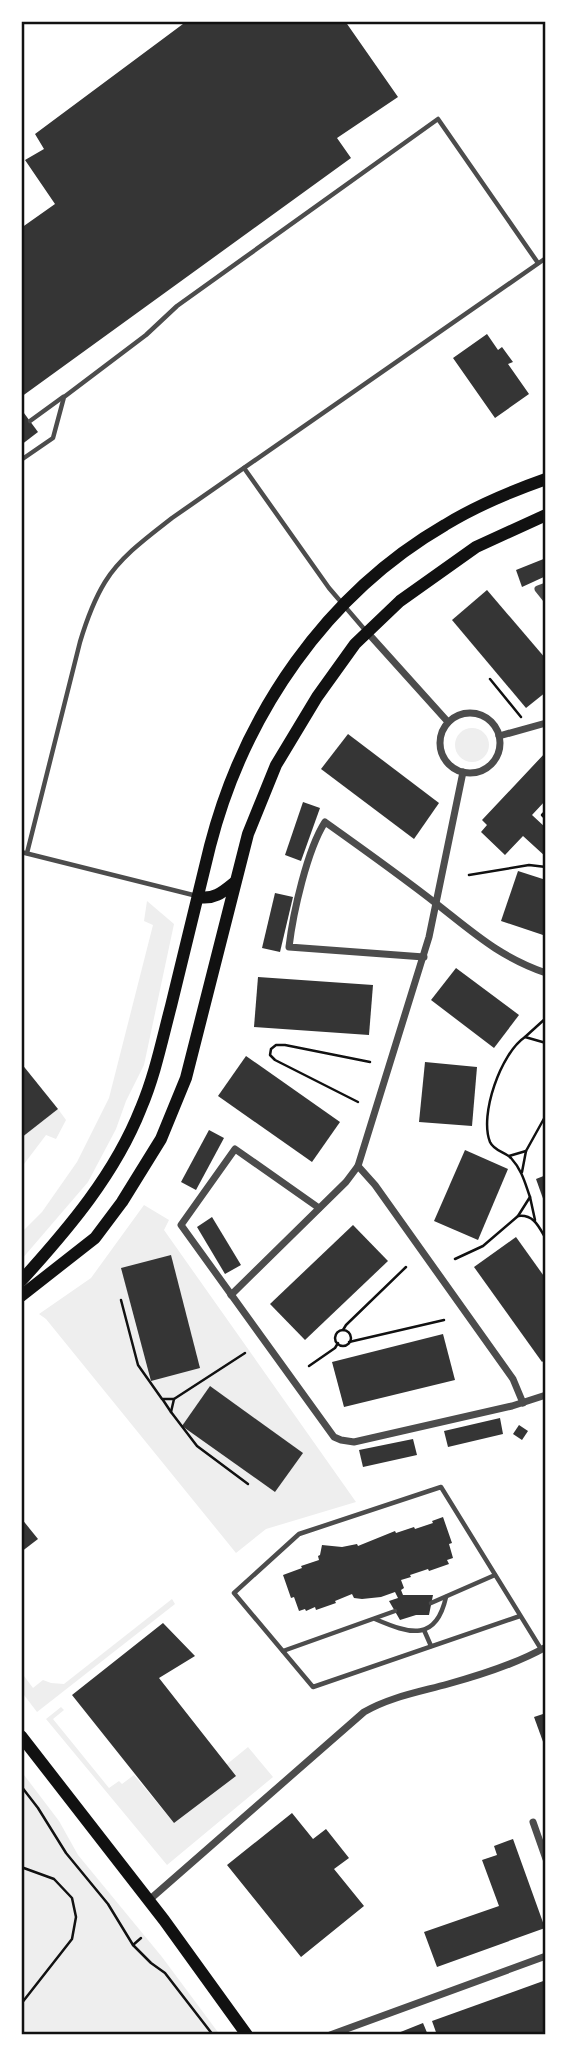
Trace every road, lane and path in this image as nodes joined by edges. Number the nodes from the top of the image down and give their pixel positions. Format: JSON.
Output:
{"nodes":[{"id":1,"x":546,"y":258,"type":"edge"},
{"id":2,"x":538,"y":264,"type":"junction"},
{"id":3,"x":64,"y":397,"type":"junction"},
{"id":4,"x":30,"y":421,"type":"dead end"},
{"id":5,"x":21,"y":460,"type":"edge"},
{"id":6,"x":244,"y":468,"type":"junction"},
{"id":7,"x":546,"y":479,"type":"edge"},
{"id":8,"x":546,"y":515,"type":"edge"},
{"id":9,"x":546,"y":586,"type":"edge"},
{"id":10,"x":546,"y":599,"type":"edge"},
{"id":11,"x":344,"y":604,"type":"junction"},
{"id":12,"x":367,"y":632,"type":"junction"},
{"id":13,"x":490,"y":679,"type":"dead end"},
{"id":14,"x":521,"y":717,"type":"dead end"},
{"id":15,"x":448,"y":722,"type":"junction"},
{"id":16,"x":546,"y":723,"type":"edge"},
{"id":17,"x":499,"y":736,"type":"junction"},
{"id":18,"x":463,"y":772,"type":"junction"},
{"id":19,"x":546,"y":811,"type":"edge"},
{"id":20,"x":546,"y":819,"type":"edge"},
{"id":21,"x":24,"y":853,"type":"edge"},
{"id":22,"x":546,"y":867,"type":"edge"},
{"id":23,"x":469,"y":875,"type":"dead end"},
{"id":24,"x":234,"y":883,"type":"junction"},
{"id":25,"x":198,"y":897,"type":"junction"},
{"id":26,"x":437,"y":904,"type":"junction"},
{"id":27,"x":424,"y":957,"type":"junction"},
{"id":28,"x":546,"y":973,"type":"edge"},
{"id":29,"x":546,"y":1018,"type":"edge"},
{"id":30,"x":525,"y":1037,"type":"junction"},
{"id":31,"x":546,"y":1043,"type":"edge"},
{"id":32,"x":370,"y":1062,"type":"dead end"},
{"id":33,"x":358,"y":1102,"type":"dead end"},
{"id":34,"x":546,"y":1115,"type":"edge"},
{"id":35,"x":526,"y":1151,"type":"junction"},
{"id":36,"x":509,"y":1156,"type":"junction"},
{"id":37,"x":358,"y":1166,"type":"junction"},
{"id":38,"x":522,"y":1172,"type":"junction"},
{"id":39,"x":530,"y":1198,"type":"junction"},
{"id":40,"x":319,"y":1208,"type":"junction"},
{"id":41,"x":517,"y":1216,"type":"junction"},
{"id":42,"x":535,"y":1220,"type":"junction"},
{"id":43,"x":546,"y":1239,"type":"edge"},
{"id":44,"x":455,"y":1259,"type":"dead end"},
{"id":45,"x":406,"y":1267,"type":"dead end"},
{"id":46,"x":21,"y":1281,"type":"edge"},
{"id":47,"x":231,"y":1295,"type":"junction"},
{"id":48,"x":21,"y":1296,"type":"edge"},
{"id":49,"x":121,"y":1300,"type":"dead end"},
{"id":50,"x":444,"y":1320,"type":"dead end"},
{"id":51,"x":343,"y":1330,"type":"junction"},
{"id":52,"x":349,"y":1342,"type":"junction"},
{"id":53,"x":338,"y":1343,"type":"junction"},
{"id":54,"x":245,"y":1353,"type":"dead end"},
{"id":55,"x":309,"y":1366,"type":"dead end"},
{"id":56,"x":546,"y":1395,"type":"edge"},
{"id":57,"x":162,"y":1399,"type":"junction"},
{"id":58,"x":174,"y":1399,"type":"junction"},
{"id":59,"x":523,"y":1403,"type":"junction"},
{"id":60,"x":171,"y":1412,"type":"junction"},
{"id":61,"x":248,"y":1483,"type":"dead end"},
{"id":62,"x":495,"y":1575,"type":"junction"},
{"id":63,"x":446,"y":1597,"type":"junction"},
{"id":64,"x":431,"y":1603,"type":"dead end"},
{"id":65,"x":395,"y":1611,"type":"dead end"},
{"id":66,"x":520,"y":1616,"type":"junction"},
{"id":67,"x":375,"y":1619,"type":"junction"},
{"id":68,"x":424,"y":1630,"type":"junction"},
{"id":69,"x":431,"y":1646,"type":"junction"},
{"id":70,"x":544,"y":1648,"type":"edge"},
{"id":71,"x":283,"y":1651,"type":"junction"},
{"id":72,"x":21,"y":1736,"type":"edge"},
{"id":73,"x":21,"y":1786,"type":"edge"},
{"id":74,"x":533,"y":1822,"type":"dead end"},
{"id":75,"x":546,"y":1859,"type":"edge"},
{"id":76,"x":21,"y":1867,"type":"edge"},
{"id":77,"x":148,"y":1901,"type":"junction"},
{"id":78,"x":141,"y":1938,"type":"dead end"},
{"id":79,"x":133,"y":1945,"type":"junction"},
{"id":80,"x":546,"y":1956,"type":"edge"},
{"id":81,"x":21,"y":2004,"type":"edge"},
{"id":82,"x":212,"y":2035,"type":"edge"},
{"id":83,"x":247,"y":2035,"type":"edge"},
{"id":84,"x":330,"y":2035,"type":"edge"}],
"edges":[{"from":1,"to":2,"type":"lane"},
{"from":2,"to":3,"type":"lane"},
{"from":2,"to":6,"type":"lane"},
{"from":3,"to":4,"type":"lane"},
{"from":3,"to":5,"type":"lane"},
{"from":6,"to":11,"type":"lane"},
{"from":6,"to":21,"type":"lane"},
{"from":7,"to":11,"type":"main road"},
{"from":8,"to":12,"type":"main road"},
{"from":9,"to":10,"type":"street"},
{"from":11,"to":12,"type":"lane"},
{"from":11,"to":25,"type":"main road"},
{"from":12,"to":15,"type":"street"},
{"from":12,"to":24,"type":"main road"},
{"from":13,"to":14,"type":"path"},
{"from":15,"to":17,"type":"street"},
{"from":15,"to":18,"type":"street"},
{"from":16,"to":17,"type":"street"},
{"from":17,"to":18,"type":"street"},
{"from":18,"to":26,"type":"street"},
{"from":19,"to":20,"type":"path"},
{"from":21,"to":25,"type":"lane"},
{"from":22,"to":23,"type":"path"},
{"from":24,"to":25,"type":"main road"},
{"from":24,"to":48,"type":"main road"},
{"from":25,"to":46,"type":"main road"},
{"from":26,"to":27,"type":"street"},
{"from":26,"to":27,"type":"street"},
{"from":26,"to":28,"type":"street"},
{"from":27,"to":37,"type":"street"},
{"from":29,"to":30,"type":"path"},
{"from":30,"to":31,"type":"path"},
{"from":30,"to":36,"type":"path"},
{"from":32,"to":33,"type":"path"},
{"from":34,"to":35,"type":"path"},
{"from":35,"to":36,"type":"path"},
{"from":35,"to":38,"type":"path"},
{"from":36,"to":38,"type":"path"},
{"from":37,"to":40,"type":"street"},
{"from":37,"to":59,"type":"street"},
{"from":38,"to":39,"type":"path"},
{"from":39,"to":41,"type":"path"},
{"from":39,"to":42,"type":"path"},
{"from":40,"to":47,"type":"street"},
{"from":40,"to":47,"type":"street"},
{"from":41,"to":42,"type":"path"},
{"from":41,"to":44,"type":"path"},
{"from":42,"to":43,"type":"path"},
{"from":45,"to":51,"type":"path"},
{"from":47,"to":59,"type":"street"},
{"from":49,"to":57,"type":"path"},
{"from":50,"to":52,"type":"path"},
{"from":51,"to":52,"type":"path"},
{"from":51,"to":53,"type":"path"},
{"from":52,"to":53,"type":"path"},
{"from":53,"to":55,"type":"path"},
{"from":54,"to":58,"type":"path"},
{"from":56,"to":59,"type":"street"},
{"from":57,"to":58,"type":"path"},
{"from":57,"to":60,"type":"path"},
{"from":58,"to":60,"type":"path"},
{"from":60,"to":61,"type":"path"},
{"from":62,"to":63,"type":"lane"},
{"from":62,"to":66,"type":"lane"},
{"from":62,"to":71,"type":"lane"},
{"from":63,"to":64,"type":"lane"},
{"from":63,"to":68,"type":"lane"},
{"from":65,"to":67,"type":"lane"},
{"from":66,"to":69,"type":"lane"},
{"from":66,"to":70,"type":"lane"},
{"from":67,"to":68,"type":"lane"},
{"from":67,"to":71,"type":"lane"},
{"from":68,"to":69,"type":"lane"},
{"from":69,"to":71,"type":"lane"},
{"from":70,"to":77,"type":"street"},
{"from":72,"to":77,"type":"main road"},
{"from":73,"to":79,"type":"path"},
{"from":74,"to":75,"type":"street"},
{"from":76,"to":81,"type":"path"},
{"from":77,"to":83,"type":"main road"},
{"from":78,"to":79,"type":"path"},
{"from":79,"to":82,"type":"path"},
{"from":80,"to":84,"type":"street"}]}
